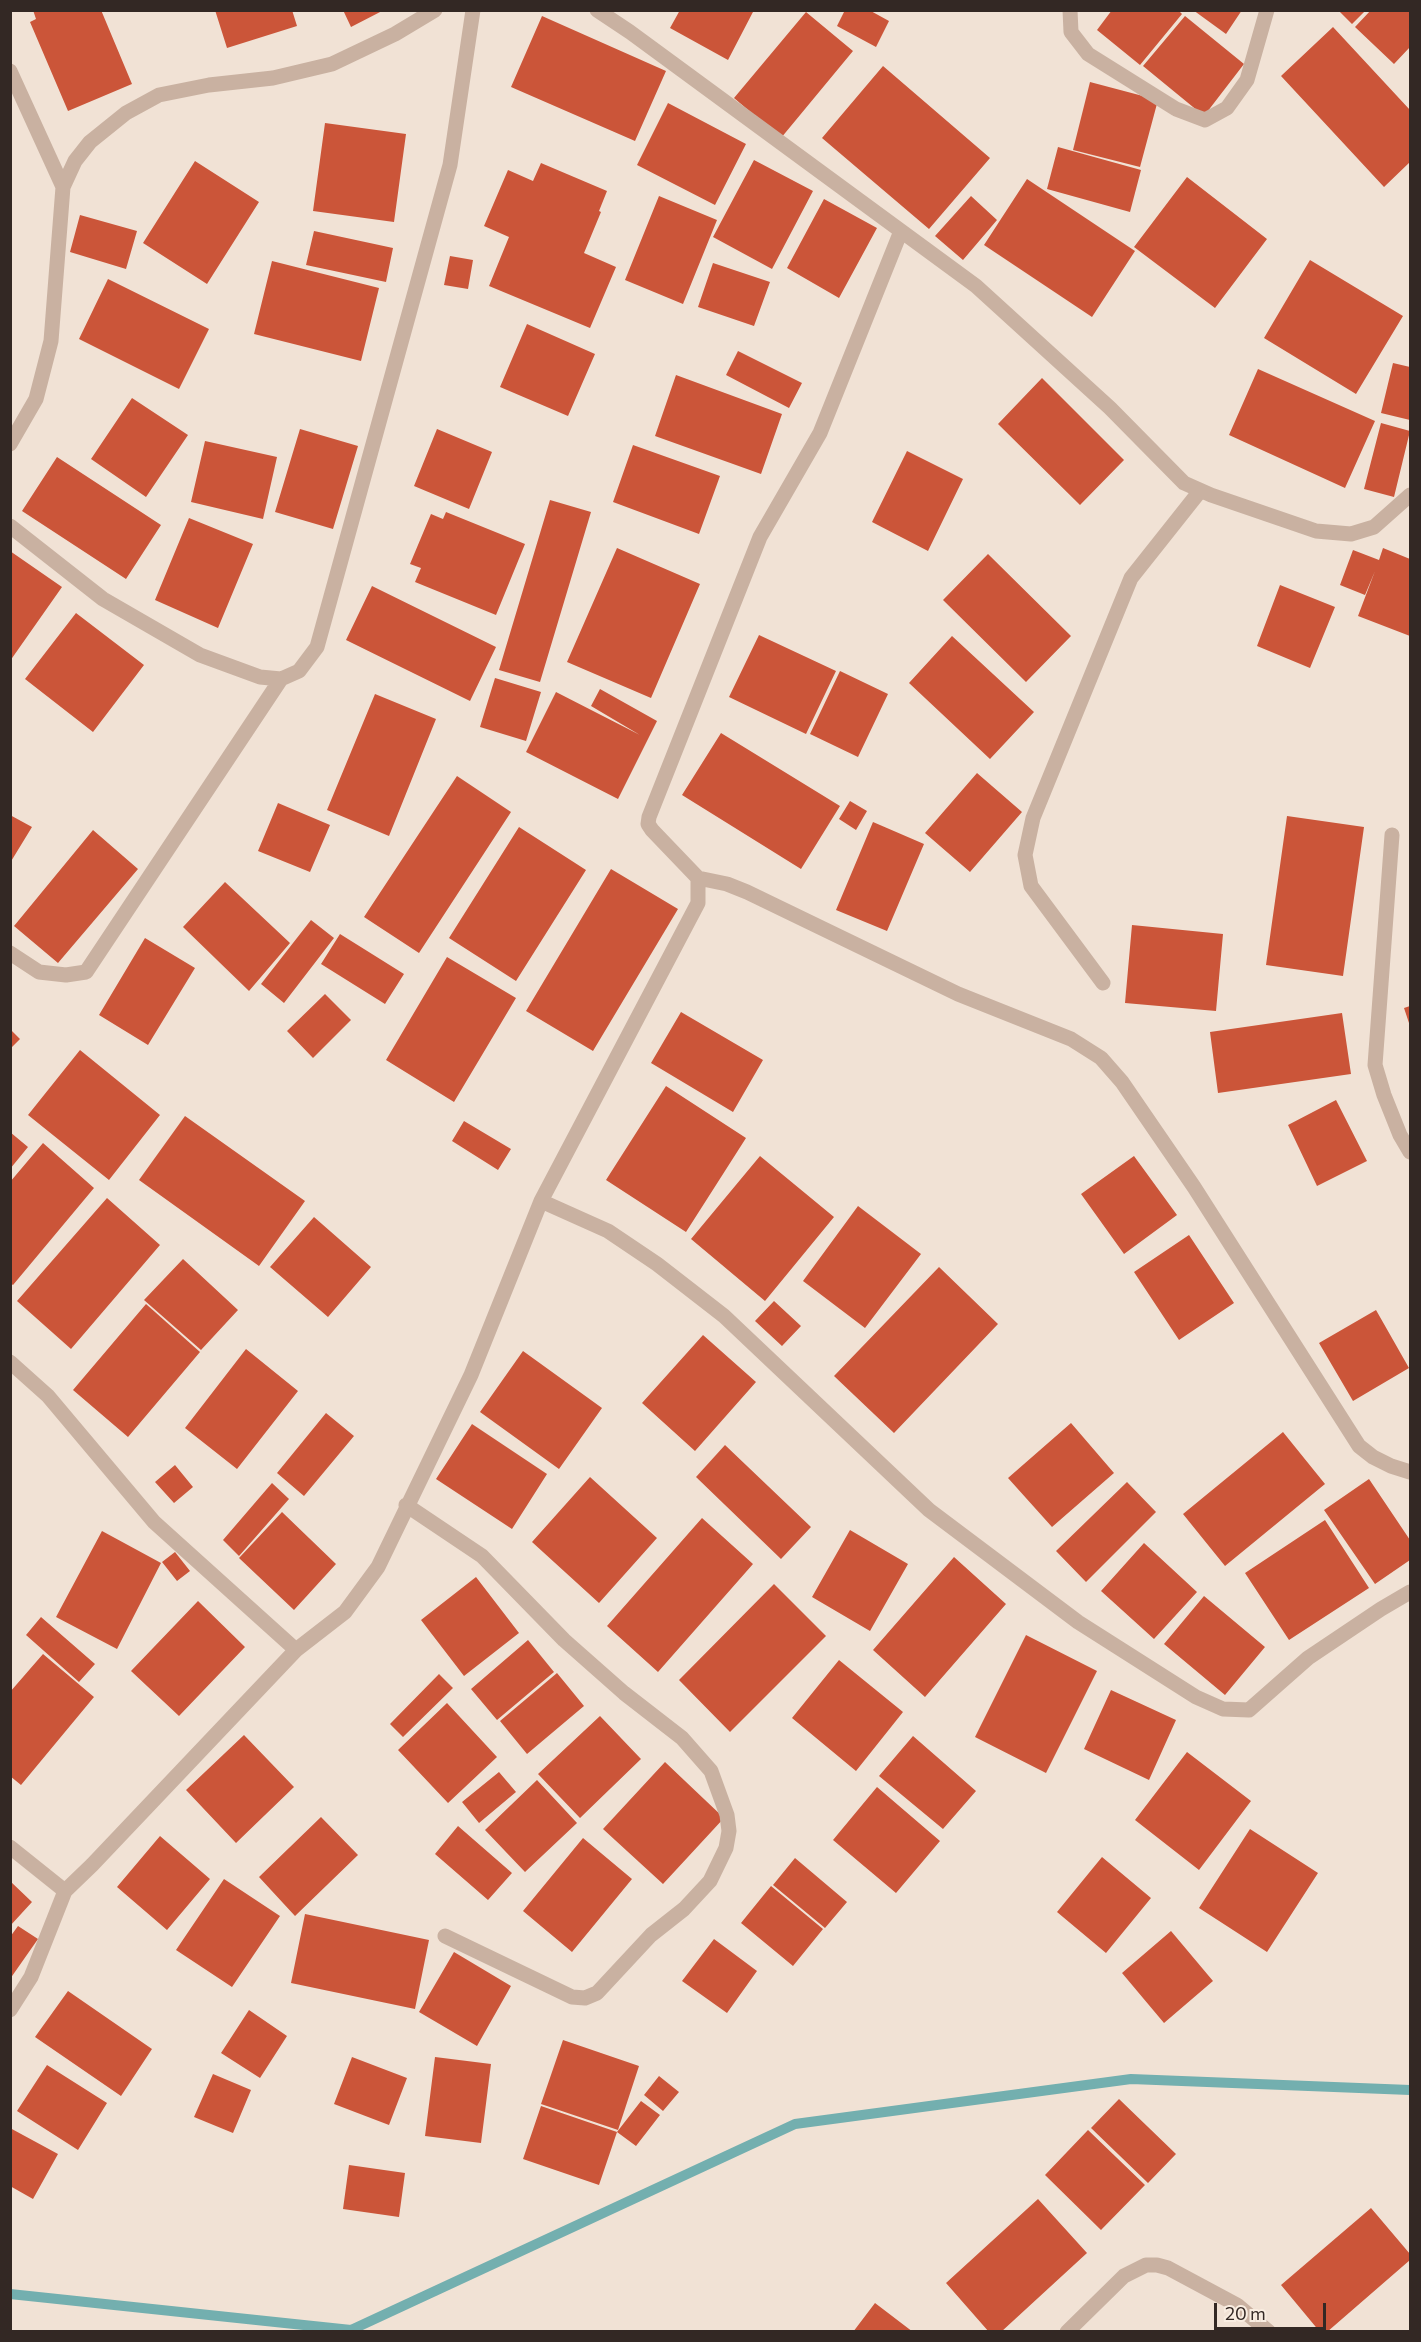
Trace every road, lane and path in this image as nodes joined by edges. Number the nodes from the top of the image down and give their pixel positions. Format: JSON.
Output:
{"nodes":[{"id":1,"x":435,"y":10,"type":"edge"},
{"id":2,"x":473,"y":10,"type":"edge"},
{"id":3,"x":597,"y":10,"type":"edge"},
{"id":4,"x":1070,"y":10,"type":"edge"},
{"id":5,"x":1268,"y":10,"type":"edge"},
{"id":6,"x":10,"y":71,"type":"edge"},
{"id":7,"x":63,"y":188,"type":"junction"},
{"id":8,"x":901,"y":231,"type":"junction"},
{"id":9,"x":10,"y":444,"type":"edge"},
{"id":10,"x":1200,"y":490,"type":"junction"},
{"id":11,"x":1410,"y":495,"type":"edge"},
{"id":12,"x":10,"y":526,"type":"edge"},
{"id":13,"x":281,"y":679,"type":"junction"},
{"id":14,"x":1392,"y":835,"type":"dead end"},
{"id":15,"x":698,"y":878,"type":"junction"},
{"id":16,"x":10,"y":953,"type":"edge"},
{"id":17,"x":1103,"y":983,"type":"dead end"},
{"id":18,"x":1410,"y":1152,"type":"edge"},
{"id":19,"x":541,"y":1201,"type":"junction"},
{"id":20,"x":10,"y":1362,"type":"edge"},
{"id":21,"x":1410,"y":1472,"type":"edge"},
{"id":22,"x":406,"y":1505,"type":"junction"},
{"id":23,"x":1410,"y":1592,"type":"edge"},
{"id":24,"x":296,"y":1650,"type":"junction"},
{"id":25,"x":10,"y":1847,"type":"edge"},
{"id":26,"x":64,"y":1891,"type":"junction"},
{"id":27,"x":445,"y":1936,"type":"dead end"},
{"id":28,"x":10,"y":2010,"type":"edge"},
{"id":29,"x":1066,"y":2331,"type":"edge"},
{"id":30,"x":1269,"y":2331,"type":"edge"}],
"edges":[{"from":1,"to":7,"type":"street"},
{"from":2,"to":13,"type":"street"},
{"from":3,"to":8,"type":"street"},
{"from":4,"to":5,"type":"street"},
{"from":6,"to":7,"type":"street"},
{"from":7,"to":9,"type":"street"},
{"from":8,"to":10,"type":"street"},
{"from":8,"to":15,"type":"street"},
{"from":10,"to":11,"type":"street"},
{"from":10,"to":17,"type":"street"},
{"from":12,"to":13,"type":"street"},
{"from":13,"to":16,"type":"street"},
{"from":14,"to":18,"type":"street"},
{"from":15,"to":19,"type":"street"},
{"from":15,"to":21,"type":"street"},
{"from":19,"to":22,"type":"street"},
{"from":19,"to":23,"type":"street"},
{"from":20,"to":24,"type":"street"},
{"from":22,"to":24,"type":"street"},
{"from":22,"to":27,"type":"street"},
{"from":24,"to":26,"type":"street"},
{"from":25,"to":26,"type":"street"},
{"from":26,"to":28,"type":"street"},
{"from":29,"to":30,"type":"street"}]}
